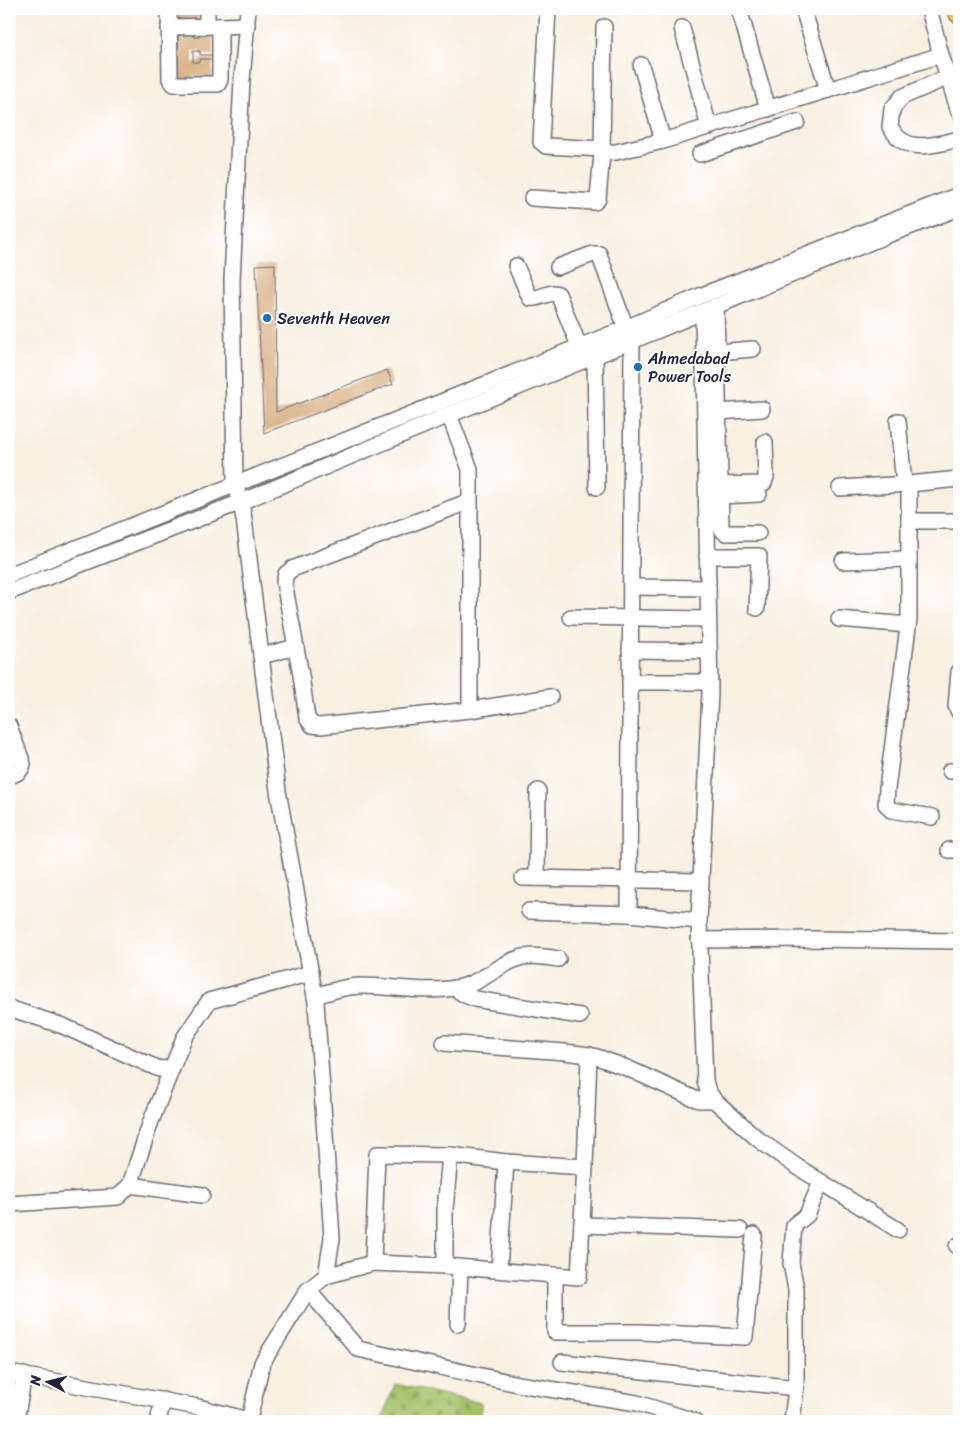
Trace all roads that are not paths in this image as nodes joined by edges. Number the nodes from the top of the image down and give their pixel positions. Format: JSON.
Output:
{"nodes":[{"id":1,"x":169,"y":9,"type":"edge"},
{"id":2,"x":207,"y":9,"type":"edge"},
{"id":3,"x":248,"y":9,"type":"edge"},
{"id":4,"x":548,"y":9,"type":"edge"},
{"id":5,"x":739,"y":9,"type":"edge"},
{"id":6,"x":803,"y":9,"type":"edge"},
{"id":7,"x":929,"y":9,"type":"edge"},
{"id":8,"x":958,"y":9,"type":"edge"},
{"id":9,"x":959,"y":13,"type":"edge"},
{"id":10,"x":247,"y":25,"type":"junction"},
{"id":11,"x":214,"y":26,"type":"junction"},
{"id":12,"x":169,"y":27,"type":"junction"},
{"id":13,"x":604,"y":27,"type":"dead end"},
{"id":14,"x":682,"y":28,"type":"dead end"},
{"id":15,"x":941,"y":55,"type":"junction"},
{"id":16,"x":641,"y":65,"type":"dead end"},
{"id":17,"x":948,"y":77,"type":"junction"},
{"id":18,"x":828,"y":90,"type":"junction"},
{"id":19,"x":768,"y":109,"type":"junction"},
{"id":20,"x":959,"y":112,"type":"edge"},
{"id":21,"x":749,"y":114,"type":"junction"},
{"id":22,"x":798,"y":122,"type":"dead end"},
{"id":23,"x":709,"y":127,"type":"junction"},
{"id":24,"x":755,"y":136,"type":"junction"},
{"id":25,"x":959,"y":139,"type":"edge"},
{"id":26,"x":663,"y":141,"type":"junction"},
{"id":27,"x":602,"y":151,"type":"junction"},
{"id":28,"x":700,"y":154,"type":"dead end"},
{"id":29,"x":959,"y":195,"type":"edge"},
{"id":30,"x":532,"y":198,"type":"dead end"},
{"id":31,"x":959,"y":208,"type":"edge"},
{"id":32,"x":516,"y":266,"type":"dead end"},
{"id":33,"x":558,"y":267,"type":"dead end"},
{"id":34,"x":710,"y":309,"type":"junction"},
{"id":35,"x":629,"y":335,"type":"junction"},
{"id":36,"x":579,"y":346,"type":"junction"},
{"id":37,"x":753,"y":349,"type":"dead end"},
{"id":38,"x":717,"y":352,"type":"junction"},
{"id":39,"x":595,"y":356,"type":"junction"},
{"id":40,"x":762,"y":410,"type":"dead end"},
{"id":41,"x":718,"y":412,"type":"junction"},
{"id":42,"x":449,"y":414,"type":"junction"},
{"id":43,"x":898,"y":421,"type":"dead end"},
{"id":44,"x":765,"y":442,"type":"dead end"},
{"id":45,"x":757,"y":474,"type":"dead end"},
{"id":46,"x":959,"y":478,"type":"edge"},
{"id":47,"x":235,"y":484,"type":"junction"},
{"id":48,"x":906,"y":484,"type":"junction"},
{"id":49,"x":720,"y":486,"type":"junction"},
{"id":50,"x":597,"y":487,"type":"dead end"},
{"id":51,"x":840,"y":488,"type":"dead end"},
{"id":52,"x":759,"y":494,"type":"dead end"},
{"id":53,"x":470,"y":501,"type":"junction"},
{"id":54,"x":241,"y":502,"type":"junction"},
{"id":55,"x":909,"y":521,"type":"junction"},
{"id":56,"x":959,"y":521,"type":"edge"},
{"id":57,"x":758,"y":533,"type":"dead end"},
{"id":58,"x":707,"y":556,"type":"junction"},
{"id":59,"x":909,"y":559,"type":"junction"},
{"id":60,"x":843,"y":561,"type":"dead end"},
{"id":61,"x":9,"y":575,"type":"edge"},
{"id":62,"x":631,"y":587,"type":"junction"},
{"id":63,"x":708,"y":588,"type":"junction"},
{"id":64,"x":9,"y":592,"type":"edge"},
{"id":65,"x":758,"y":608,"type":"dead end"},
{"id":66,"x":572,"y":617,"type":"dead end"},
{"id":67,"x":630,"y":619,"type":"junction"},
{"id":68,"x":708,"y":619,"type":"junction"},
{"id":69,"x":840,"y":620,"type":"dead end"},
{"id":70,"x":908,"y":625,"type":"junction"},
{"id":71,"x":296,"y":647,"type":"junction"},
{"id":72,"x":630,"y":650,"type":"junction"},
{"id":73,"x":709,"y":651,"type":"junction"},
{"id":74,"x":261,"y":656,"type":"junction"},
{"id":75,"x":959,"y":673,"type":"edge"},
{"id":76,"x":630,"y":682,"type":"junction"},
{"id":77,"x":710,"y":682,"type":"junction"},
{"id":78,"x":550,"y":697,"type":"dead end"},
{"id":79,"x":470,"y":710,"type":"junction"},
{"id":80,"x":959,"y":712,"type":"edge"},
{"id":81,"x":9,"y":726,"type":"edge"},
{"id":82,"x":9,"y":776,"type":"edge"},
{"id":83,"x":538,"y":791,"type":"dead end"},
{"id":84,"x":932,"y":816,"type":"dead end"},
{"id":85,"x":630,"y":879,"type":"junction"},
{"id":86,"x":701,"y":880,"type":"junction"},
{"id":87,"x":529,"y":911,"type":"dead end"},
{"id":88,"x":629,"y":914,"type":"junction"},
{"id":89,"x":699,"y":921,"type":"junction"},
{"id":90,"x":699,"y":940,"type":"junction"},
{"id":91,"x":959,"y":941,"type":"edge"},
{"id":92,"x":558,"y":959,"type":"dead end"},
{"id":93,"x":311,"y":972,"type":"junction"},
{"id":94,"x":454,"y":988,"type":"junction"},
{"id":95,"x":315,"y":996,"type":"junction"},
{"id":96,"x":9,"y":1008,"type":"edge"},
{"id":97,"x":580,"y":1016,"type":"dead end"},
{"id":98,"x":444,"y":1043,"type":"dead end"},
{"id":99,"x":589,"y":1056,"type":"junction"},
{"id":100,"x":172,"y":1068,"type":"junction"},
{"id":101,"x":714,"y":1100,"type":"junction"},
{"id":102,"x":450,"y":1155,"type":"junction"},
{"id":103,"x":506,"y":1162,"type":"junction"},
{"id":104,"x":585,"y":1167,"type":"junction"},
{"id":105,"x":821,"y":1182,"type":"junction"},
{"id":106,"x":130,"y":1185,"type":"junction"},
{"id":107,"x":202,"y":1195,"type":"dead end"},
{"id":108,"x":9,"y":1204,"type":"edge"},
{"id":109,"x":582,"y":1225,"type":"junction"},
{"id":110,"x":898,"y":1230,"type":"dead end"},
{"id":111,"x":373,"y":1263,"type":"junction"},
{"id":112,"x":453,"y":1267,"type":"junction"},
{"id":113,"x":499,"y":1270,"type":"junction"},
{"id":114,"x":555,"y":1275,"type":"junction"},
{"id":115,"x":326,"y":1276,"type":"junction"},
{"id":116,"x":308,"y":1290,"type":"junction"},
{"id":117,"x":458,"y":1324,"type":"dead end"},
{"id":118,"x":562,"y":1362,"type":"dead end"},
{"id":119,"x":16,"y":1374,"type":"edge"},
{"id":120,"x":796,"y":1388,"type":"junction"},
{"id":121,"x":163,"y":1400,"type":"junction"},
{"id":122,"x":160,"y":1417,"type":"dead end"},
{"id":123,"x":250,"y":1420,"type":"edge"},
{"id":124,"x":16,"y":1421,"type":"edge"},
{"id":125,"x":694,"y":1421,"type":"edge"},
{"id":126,"x":792,"y":1421,"type":"edge"}],
"edges":[{"from":1,"to":12,"type":"street"},
{"from":2,"to":11,"type":"street"},
{"from":3,"to":10,"type":"street"},
{"from":4,"to":27,"type":"street"},
{"from":5,"to":19,"type":"street"},
{"from":6,"to":18,"type":"street"},
{"from":7,"to":15,"type":"street"},
{"from":8,"to":9,"type":"main road"},
{"from":10,"to":11,"type":"street"},
{"from":10,"to":47,"type":"street"},
{"from":11,"to":12,"type":"street"},
{"from":11,"to":12,"type":"street"},
{"from":13,"to":27,"type":"street"},
{"from":14,"to":23,"type":"street"},
{"from":15,"to":17,"type":"street"},
{"from":15,"to":18,"type":"street"},
{"from":16,"to":26,"type":"street"},
{"from":17,"to":20,"type":"street"},
{"from":17,"to":25,"type":"street"},
{"from":18,"to":19,"type":"street"},
{"from":19,"to":21,"type":"street"},
{"from":21,"to":23,"type":"street"},
{"from":21,"to":24,"type":"street"},
{"from":22,"to":24,"type":"street"},
{"from":23,"to":26,"type":"street"},
{"from":24,"to":28,"type":"street"},
{"from":26,"to":27,"type":"street"},
{"from":27,"to":30,"type":"street"},
{"from":29,"to":35,"type":"street"},
{"from":31,"to":34,"type":"street"},
{"from":32,"to":36,"type":"street"},
{"from":33,"to":35,"type":"street"},
{"from":34,"to":35,"type":"street"},
{"from":34,"to":38,"type":"street"},
{"from":34,"to":58,"type":"street"},
{"from":35,"to":36,"type":"street"},
{"from":35,"to":39,"type":"street"},
{"from":35,"to":62,"type":"street"},
{"from":36,"to":47,"type":"street"},
{"from":37,"to":38,"type":"street"},
{"from":38,"to":41,"type":"street"},
{"from":39,"to":42,"type":"street"},
{"from":39,"to":50,"type":"street"},
{"from":40,"to":41,"type":"street"},
{"from":41,"to":49,"type":"street"},
{"from":42,"to":53,"type":"street"},
{"from":42,"to":54,"type":"street"},
{"from":43,"to":48,"type":"street"},
{"from":44,"to":49,"type":"street"},
{"from":45,"to":49,"type":"street"},
{"from":46,"to":48,"type":"street"},
{"from":47,"to":54,"type":"street"},
{"from":47,"to":61,"type":"street"},
{"from":48,"to":51,"type":"street"},
{"from":48,"to":55,"type":"street"},
{"from":49,"to":52,"type":"street"},
{"from":49,"to":57,"type":"street"},
{"from":53,"to":71,"type":"street"},
{"from":53,"to":79,"type":"street"},
{"from":54,"to":64,"type":"street"},
{"from":54,"to":74,"type":"street"},
{"from":55,"to":56,"type":"street"},
{"from":55,"to":59,"type":"street"},
{"from":58,"to":63,"type":"street"},
{"from":58,"to":65,"type":"street"},
{"from":59,"to":60,"type":"street"},
{"from":59,"to":70,"type":"street"},
{"from":62,"to":63,"type":"street"},
{"from":62,"to":67,"type":"street"},
{"from":63,"to":68,"type":"street"},
{"from":66,"to":67,"type":"street"},
{"from":67,"to":68,"type":"street"},
{"from":67,"to":72,"type":"street"},
{"from":68,"to":73,"type":"street"},
{"from":69,"to":70,"type":"street"},
{"from":70,"to":84,"type":"street"},
{"from":71,"to":74,"type":"street"},
{"from":71,"to":79,"type":"street"},
{"from":72,"to":73,"type":"street"},
{"from":72,"to":76,"type":"street"},
{"from":73,"to":77,"type":"street"},
{"from":74,"to":93,"type":"street"},
{"from":75,"to":80,"type":"street"},
{"from":76,"to":77,"type":"street"},
{"from":76,"to":85,"type":"street"},
{"from":77,"to":86,"type":"street"},
{"from":78,"to":79,"type":"street"},
{"from":81,"to":82,"type":"street"},
{"from":83,"to":85,"type":"street"},
{"from":85,"to":86,"type":"street"},
{"from":85,"to":88,"type":"street"},
{"from":86,"to":89,"type":"street"},
{"from":87,"to":88,"type":"street"},
{"from":88,"to":89,"type":"street"},
{"from":89,"to":90,"type":"street"},
{"from":90,"to":91,"type":"street"},
{"from":90,"to":101,"type":"street"},
{"from":92,"to":94,"type":"street"},
{"from":93,"to":95,"type":"street"},
{"from":93,"to":100,"type":"street"},
{"from":94,"to":95,"type":"street"},
{"from":94,"to":97,"type":"street"},
{"from":95,"to":115,"type":"street"},
{"from":96,"to":100,"type":"street"},
{"from":98,"to":99,"type":"street"},
{"from":99,"to":101,"type":"street"},
{"from":99,"to":104,"type":"street"},
{"from":100,"to":106,"type":"street"},
{"from":101,"to":105,"type":"street"},
{"from":102,"to":103,"type":"street"},
{"from":102,"to":111,"type":"street"},
{"from":102,"to":112,"type":"street"},
{"from":103,"to":104,"type":"street"},
{"from":103,"to":113,"type":"street"},
{"from":104,"to":109,"type":"street"},
{"from":105,"to":110,"type":"street"},
{"from":105,"to":120,"type":"street"},
{"from":106,"to":107,"type":"street"},
{"from":106,"to":108,"type":"street"},
{"from":109,"to":114,"type":"street"},
{"from":109,"to":114,"type":"street"},
{"from":111,"to":112,"type":"street"},
{"from":111,"to":115,"type":"street"},
{"from":112,"to":113,"type":"street"},
{"from":112,"to":117,"type":"street"},
{"from":113,"to":114,"type":"street"},
{"from":115,"to":116,"type":"street"},
{"from":116,"to":123,"type":"street"},
{"from":116,"to":125,"type":"street"},
{"from":118,"to":120,"type":"street"},
{"from":119,"to":121,"type":"street"},
{"from":119,"to":124,"type":"street"},
{"from":120,"to":126,"type":"street"},
{"from":121,"to":122,"type":"street"},
{"from":121,"to":123,"type":"street"}]}
